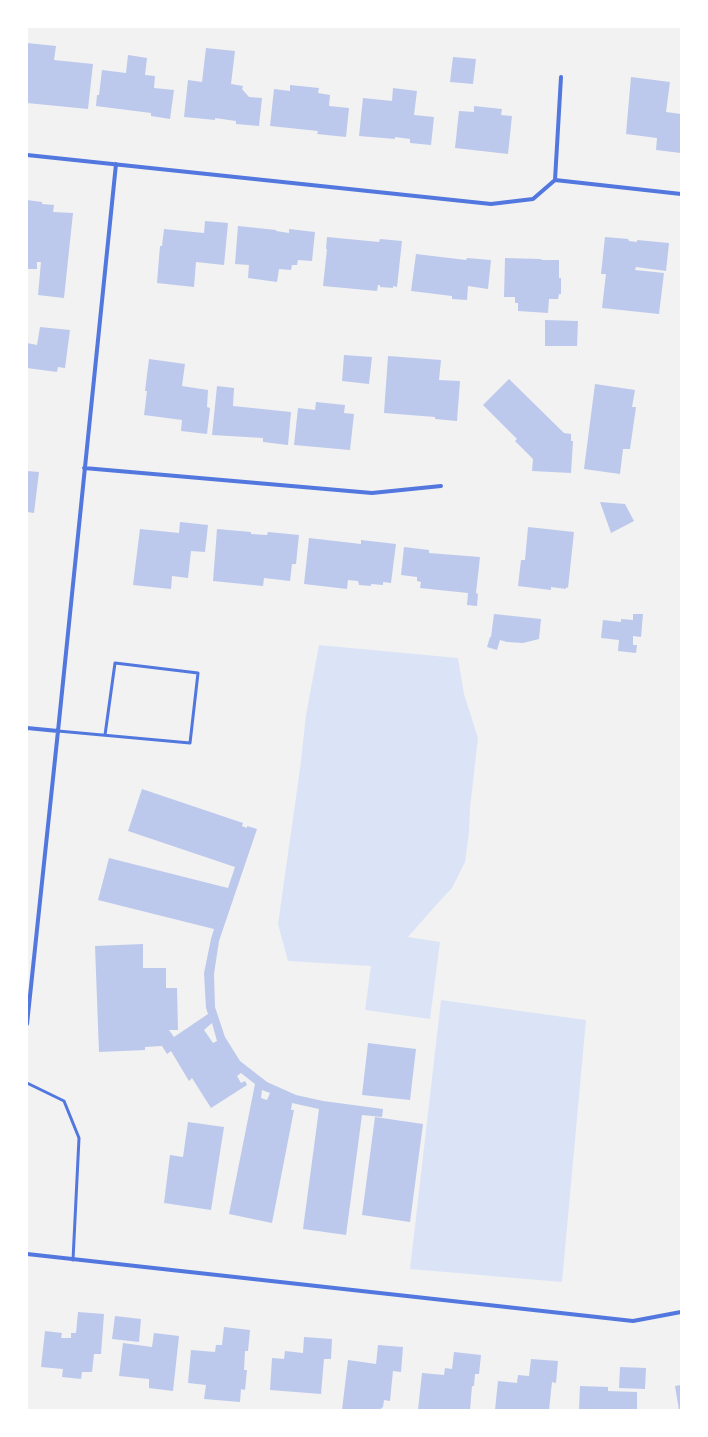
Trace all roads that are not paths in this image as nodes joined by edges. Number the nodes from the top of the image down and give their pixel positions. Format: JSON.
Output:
{"nodes":[{"id":1,"x":561,"y":77,"type":"dead end"},
{"id":2,"x":27,"y":155,"type":"edge"},
{"id":3,"x":116,"y":164,"type":"junction"},
{"id":4,"x":555,"y":180,"type":"junction"},
{"id":5,"x":681,"y":194,"type":"edge"},
{"id":6,"x":84,"y":468,"type":"junction"},
{"id":7,"x":441,"y":486,"type":"dead end"},
{"id":8,"x":27,"y":728,"type":"edge"},
{"id":9,"x":58,"y":731,"type":"junction"},
{"id":10,"x":105,"y":735,"type":"junction"},
{"id":11,"x":29,"y":991,"type":"edge"},
{"id":12,"x":27,"y":1024,"type":"edge"},
{"id":13,"x":27,"y":1083,"type":"edge"},
{"id":14,"x":27,"y":1254,"type":"edge"},
{"id":15,"x":73,"y":1260,"type":"junction"},
{"id":16,"x":681,"y":1312,"type":"edge"}],
"edges":[{"from":1,"to":4,"type":"street"},
{"from":2,"to":3,"type":"street"},
{"from":3,"to":4,"type":"street"},
{"from":3,"to":6,"type":"street"},
{"from":4,"to":5,"type":"street"},
{"from":6,"to":7,"type":"street"},
{"from":6,"to":9,"type":"street"},
{"from":8,"to":9,"type":"street"},
{"from":9,"to":10,"type":"lane"},
{"from":9,"to":11,"type":"street"},
{"from":10,"to":10,"type":"lane"},
{"from":11,"to":12,"type":"street"},
{"from":13,"to":15,"type":"lane"},
{"from":14,"to":15,"type":"street"},
{"from":15,"to":16,"type":"street"}]}
